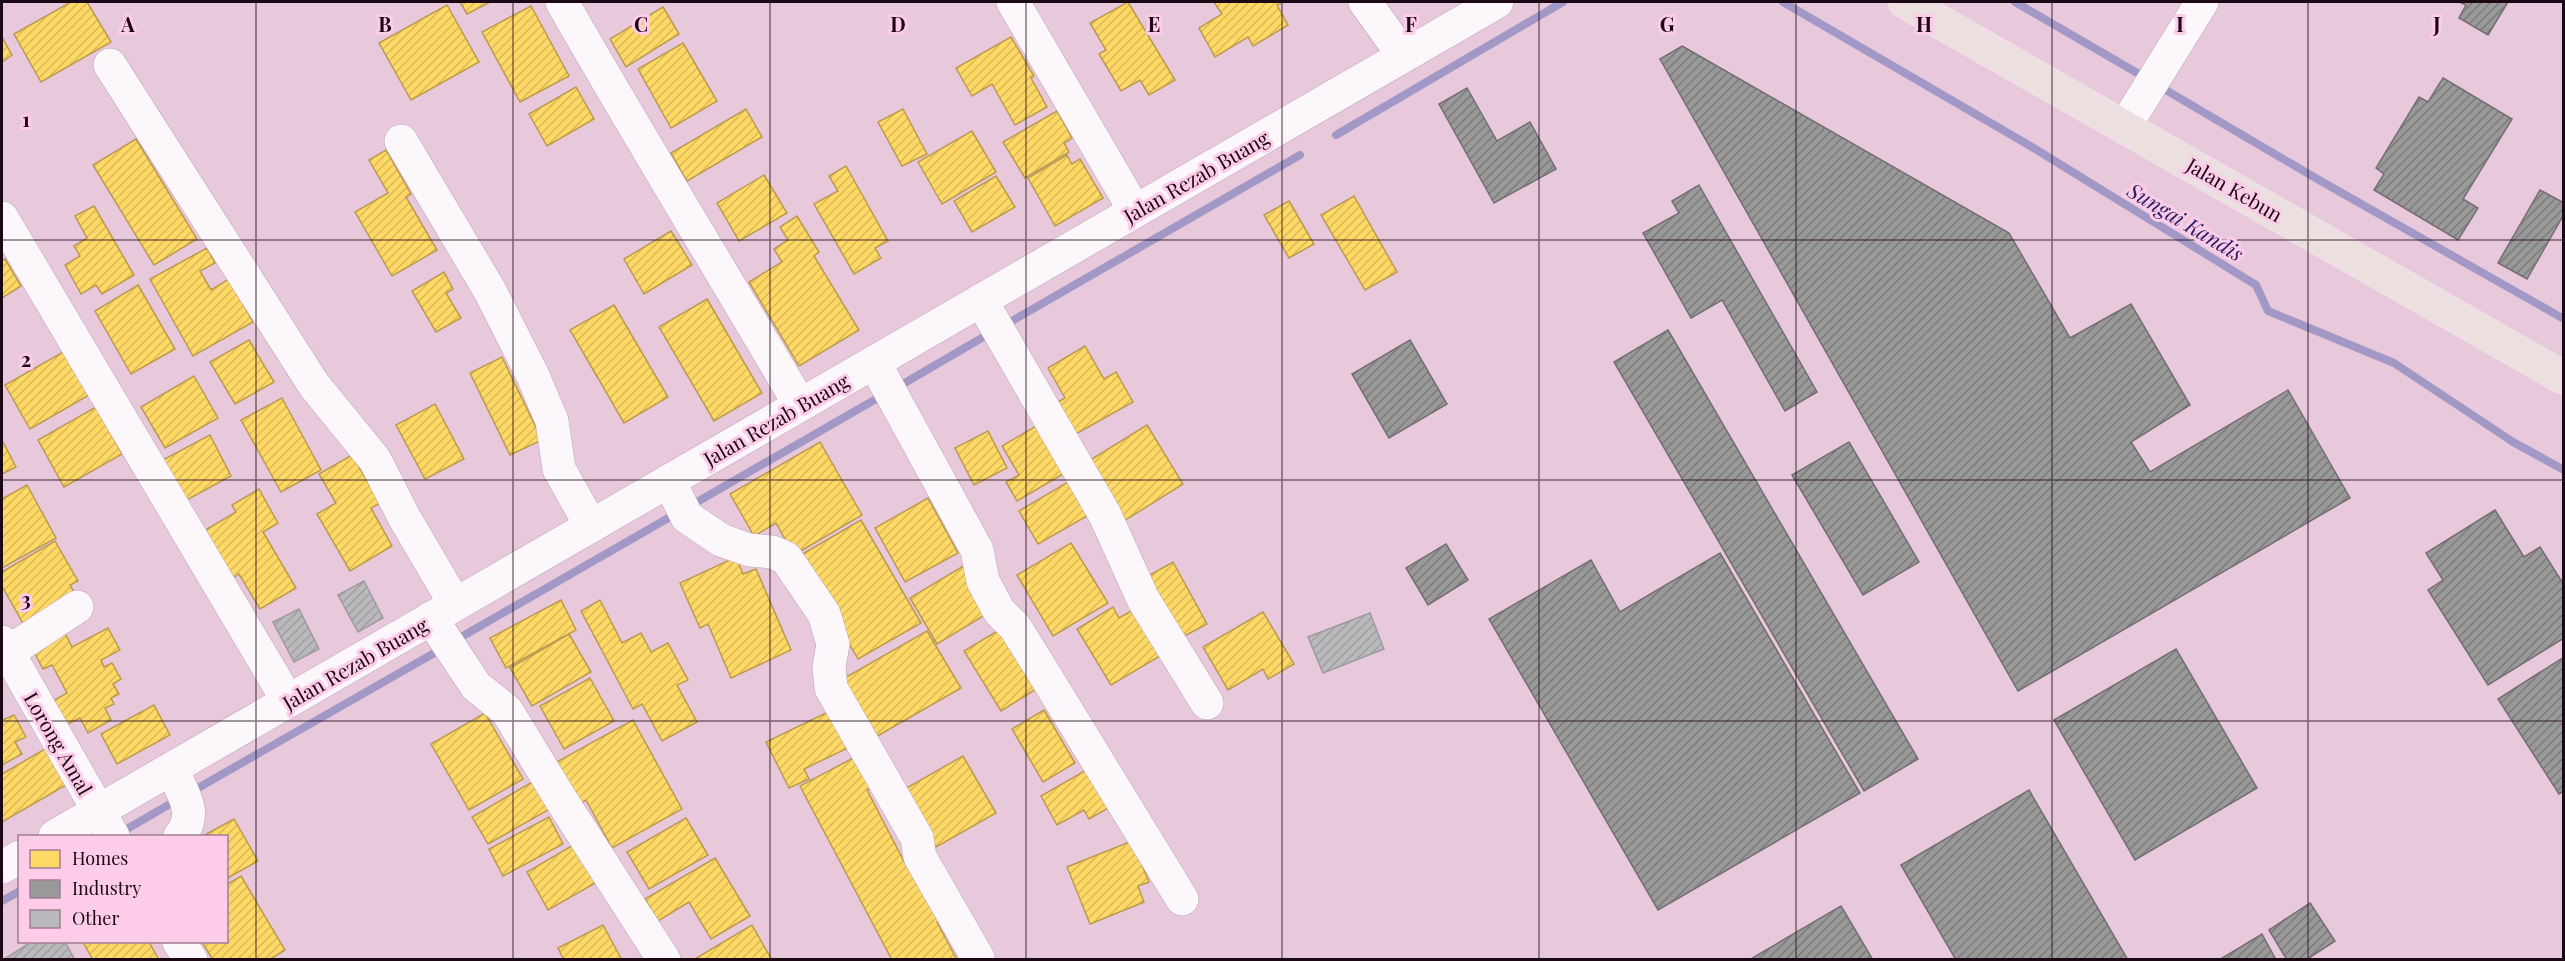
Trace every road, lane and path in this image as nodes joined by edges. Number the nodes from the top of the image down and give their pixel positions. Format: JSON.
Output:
{"nodes":[{"id":1,"x":562,"y":2,"type":"edge"},
{"id":2,"x":1013,"y":2,"type":"edge"},
{"id":3,"x":1365,"y":2,"type":"edge"},
{"id":4,"x":1497,"y":2,"type":"edge"},
{"id":5,"x":1905,"y":2,"type":"edge"},
{"id":6,"x":2202,"y":2,"type":"edge"},
{"id":7,"x":1403,"y":56,"type":"junction"},
{"id":8,"x":110,"y":65,"type":"dead end"},
{"id":9,"x":2125,"y":126,"type":"junction"},
{"id":10,"x":401,"y":141,"type":"dead end"},
{"id":11,"x":1135,"y":211,"type":"junction"},
{"id":12,"x":2,"y":218,"type":"edge"},
{"id":13,"x":990,"y":316,"type":"junction"},
{"id":14,"x":878,"y":369,"type":"junction"},
{"id":15,"x":2564,"y":378,"type":"edge"},
{"id":16,"x":800,"y":405,"type":"junction"},
{"id":17,"x":676,"y":497,"type":"junction"},
{"id":18,"x":591,"y":526,"type":"junction"},
{"id":19,"x":77,"y":607,"type":"dead end"},
{"id":20,"x":442,"y":617,"type":"junction"},
{"id":21,"x":4,"y":648,"type":"edge"},
{"id":22,"x":288,"y":701,"type":"junction"},
{"id":23,"x":1207,"y":703,"type":"dead end"},
{"id":24,"x":180,"y":786,"type":"junction"},
{"id":25,"x":105,"y":823,"type":"edge"},
{"id":26,"x":62,"y":835,"type":"edge"},
{"id":27,"x":181,"y":835,"type":"edge"},
{"id":28,"x":18,"y":858,"type":"edge"},
{"id":29,"x":2,"y":867,"type":"edge"},
{"id":30,"x":1182,"y":899,"type":"dead end"},
{"id":31,"x":180,"y":943,"type":"edge"},
{"id":32,"x":978,"y":958,"type":"dead end"},
{"id":33,"x":191,"y":960,"type":"edge"},
{"id":34,"x":664,"y":960,"type":"edge"}],
"edges":[{"from":1,"to":16,"type":"street"},
{"from":2,"to":11,"type":"street"},
{"from":3,"to":7,"type":"street"},
{"from":4,"to":7,"type":"street","name":"Jalan Rezab Buang"},
{"from":5,"to":9,"type":"main road","name":"Jalan Kebun"},
{"from":6,"to":9,"type":"street"},
{"from":7,"to":11,"type":"street","name":"Jalan Rezab Buang"},
{"from":8,"to":20,"type":"street"},
{"from":9,"to":15,"type":"main road","name":"Jalan Kebun"},
{"from":10,"to":18,"type":"street"},
{"from":11,"to":13,"type":"street","name":"Jalan Rezab Buang"},
{"from":12,"to":22,"type":"street"},
{"from":13,"to":14,"type":"street","name":"Jalan Rezab Buang"},
{"from":13,"to":23,"type":"street"},
{"from":14,"to":16,"type":"street","name":"Jalan Rezab Buang"},
{"from":14,"to":30,"type":"street"},
{"from":16,"to":17,"type":"street","name":"Jalan Rezab Buang"},
{"from":17,"to":18,"type":"street","name":"Jalan Rezab Buang"},
{"from":17,"to":32,"type":"street"},
{"from":18,"to":20,"type":"street","name":"Jalan Rezab Buang"},
{"from":19,"to":21,"type":"street"},
{"from":20,"to":22,"type":"street","name":"Jalan Rezab Buang"},
{"from":20,"to":34,"type":"street"},
{"from":21,"to":25,"type":"street","name":"Lorong Amal"},
{"from":22,"to":24,"type":"street","name":"Jalan Rezab Buang"},
{"from":24,"to":25,"type":"street","name":"Jalan Rezab Buang"},
{"from":24,"to":27,"type":"street"},
{"from":25,"to":26,"type":"street","name":"Jalan Rezab Buang"},
{"from":28,"to":29,"type":"street"},
{"from":31,"to":33,"type":"street"}]}
